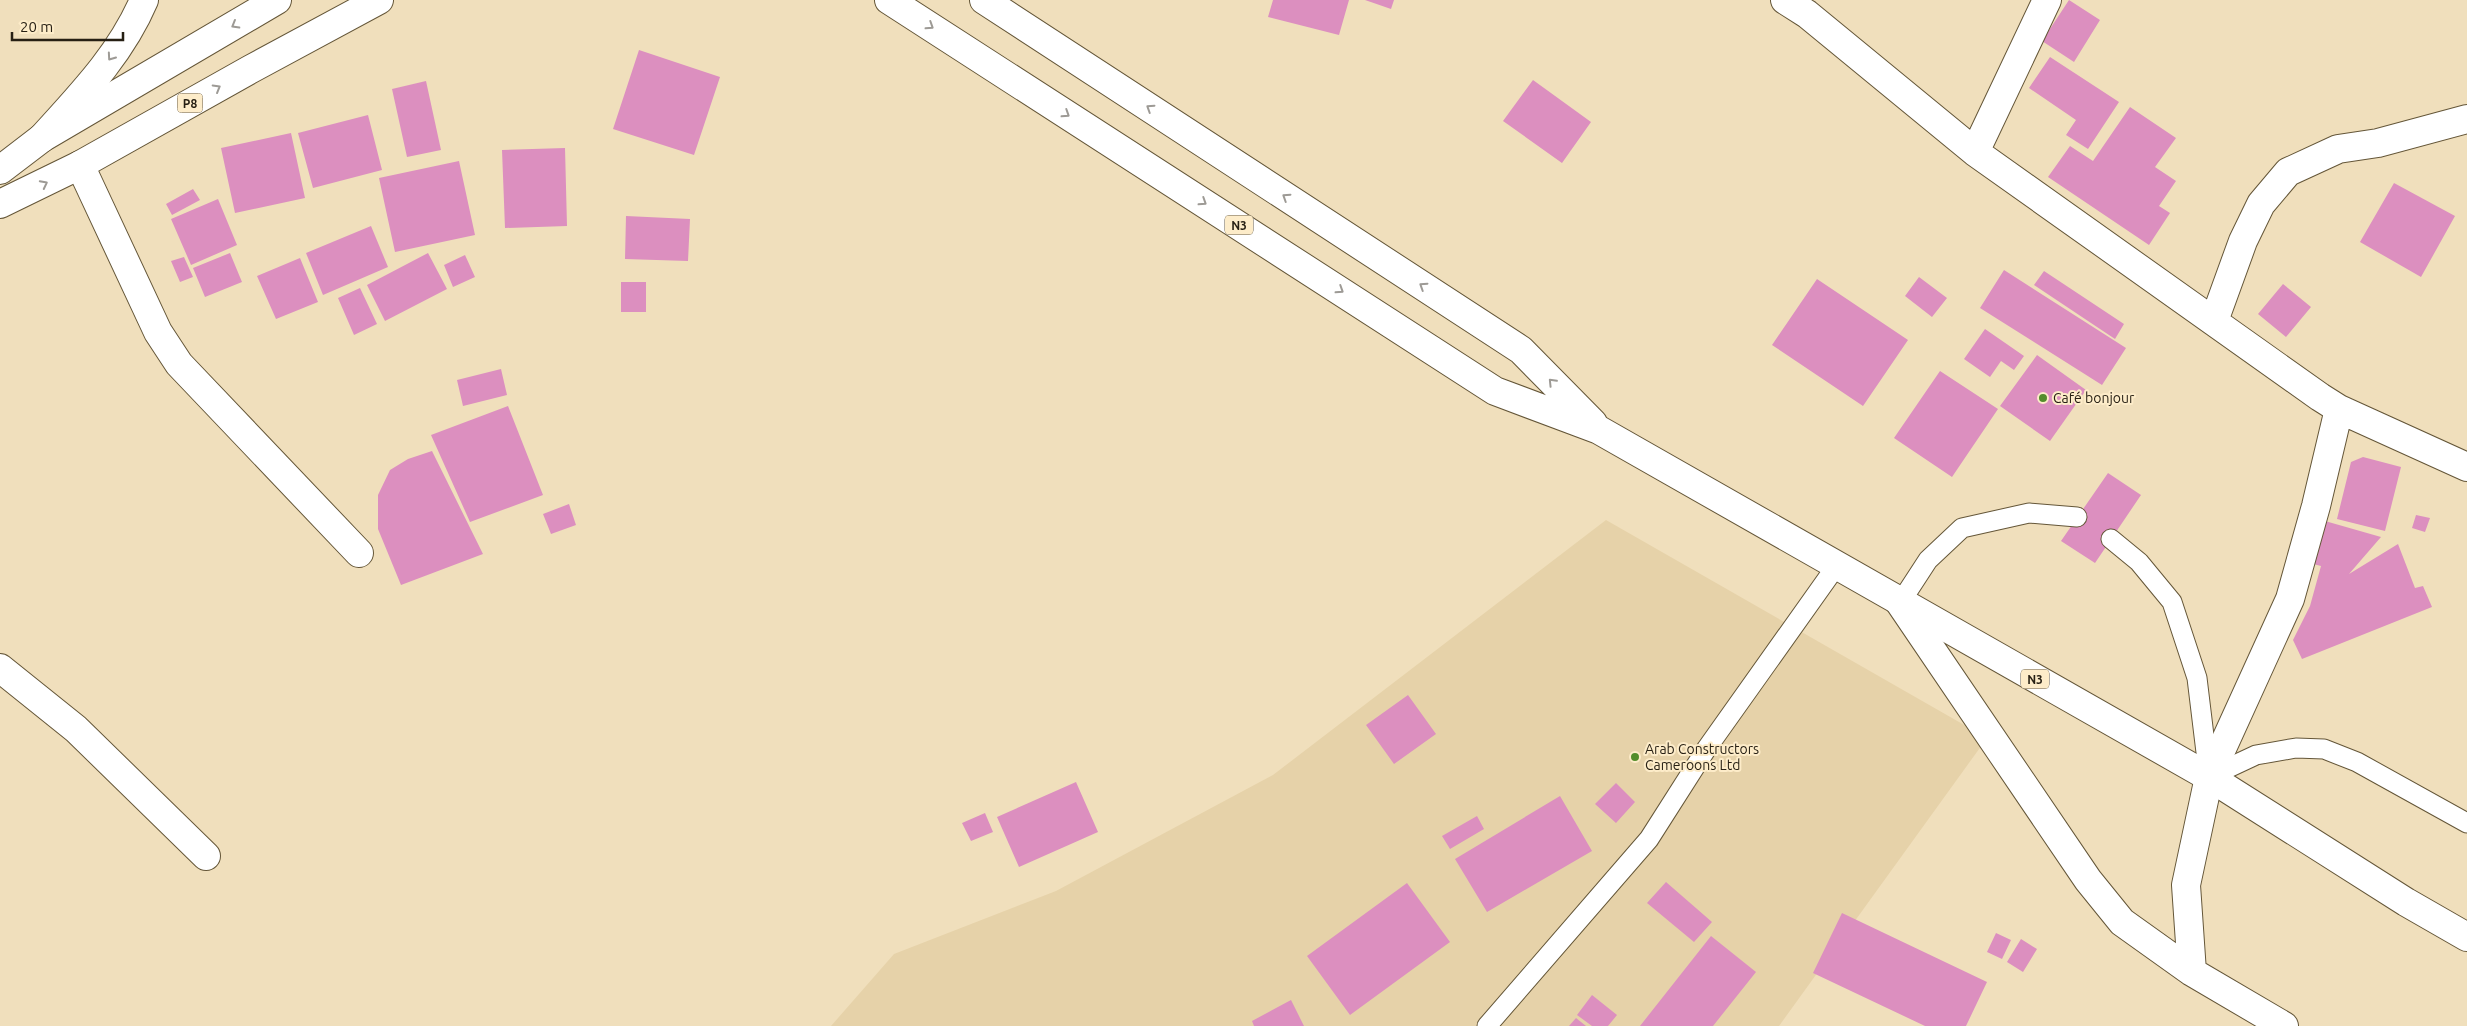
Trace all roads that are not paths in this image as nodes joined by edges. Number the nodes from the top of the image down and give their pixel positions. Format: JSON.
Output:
{"nodes":[{"id":1,"x":144,"y":0,"type":"edge"},
{"id":2,"x":277,"y":0,"type":"edge"},
{"id":3,"x":379,"y":0,"type":"edge"},
{"id":4,"x":889,"y":0,"type":"edge"},
{"id":5,"x":984,"y":0,"type":"edge"},
{"id":6,"x":1786,"y":0,"type":"edge"},
{"id":7,"x":2047,"y":0,"type":"edge"},
{"id":8,"x":2467,"y":119,"type":"edge"},
{"id":9,"x":42,"y":138,"type":"junction"},
{"id":10,"x":1975,"y":152,"type":"junction"},
{"id":11,"x":80,"y":165,"type":"junction"},
{"id":12,"x":0,"y":170,"type":"edge"},
{"id":13,"x":0,"y":204,"type":"edge"},
{"id":14,"x":2214,"y":321,"type":"junction"},
{"id":15,"x":2339,"y":409,"type":"junction"},
{"id":16,"x":1599,"y":430,"type":"junction"},
{"id":17,"x":2467,"y":467,"type":"edge"},
{"id":18,"x":2077,"y":517,"type":"dead end"},
{"id":19,"x":2111,"y":539,"type":"dead end"},
{"id":20,"x":359,"y":553,"type":"dead end"},
{"id":21,"x":1837,"y":565,"type":"junction"},
{"id":22,"x":1900,"y":603,"type":"junction"},
{"id":23,"x":0,"y":668,"type":"edge"},
{"id":24,"x":2209,"y":777,"type":"junction"},
{"id":25,"x":2467,"y":823,"type":"edge"},
{"id":26,"x":206,"y":856,"type":"dead end"},
{"id":27,"x":2467,"y":937,"type":"edge"},
{"id":28,"x":2192,"y":972,"type":"junction"},
{"id":29,"x":1487,"y":1026,"type":"edge"},
{"id":30,"x":2284,"y":1026,"type":"edge"}],
"edges":[{"from":1,"to":9,"type":"main road","one_way":true},
{"from":2,"to":9,"type":"main road","one_way":true},
{"from":11,"to":3,"type":"main road","number":"P8","one_way":true},
{"from":4,"to":16,"type":"main road","number":"N3","one_way":true},
{"from":16,"to":5,"type":"main road","number":"N3","one_way":true},
{"from":6,"to":10,"type":"main road"},
{"from":7,"to":10,"type":"main road"},
{"from":8,"to":14,"type":"main road"},
{"from":9,"to":12,"type":"main road"},
{"from":10,"to":14,"type":"main road"},
{"from":13,"to":11,"type":"main road","number":"P8","one_way":true},
{"from":11,"to":20,"type":"main road"},
{"from":14,"to":15,"type":"main road"},
{"from":15,"to":17,"type":"main road"},
{"from":15,"to":24,"type":"main road"},
{"from":16,"to":21,"type":"main road","number":"N3"},
{"from":18,"to":22,"type":"lane"},
{"from":19,"to":24,"type":"lane"},
{"from":21,"to":22,"type":"main road","number":"N3"},
{"from":21,"to":29,"type":"lane"},
{"from":22,"to":24,"type":"main road","number":"N3"},
{"from":22,"to":28,"type":"main road"},
{"from":23,"to":26,"type":"main road"},
{"from":24,"to":25,"type":"lane"},
{"from":24,"to":27,"type":"main road","number":"N3"},
{"from":24,"to":28,"type":"main road"},
{"from":28,"to":30,"type":"main road"}]}
